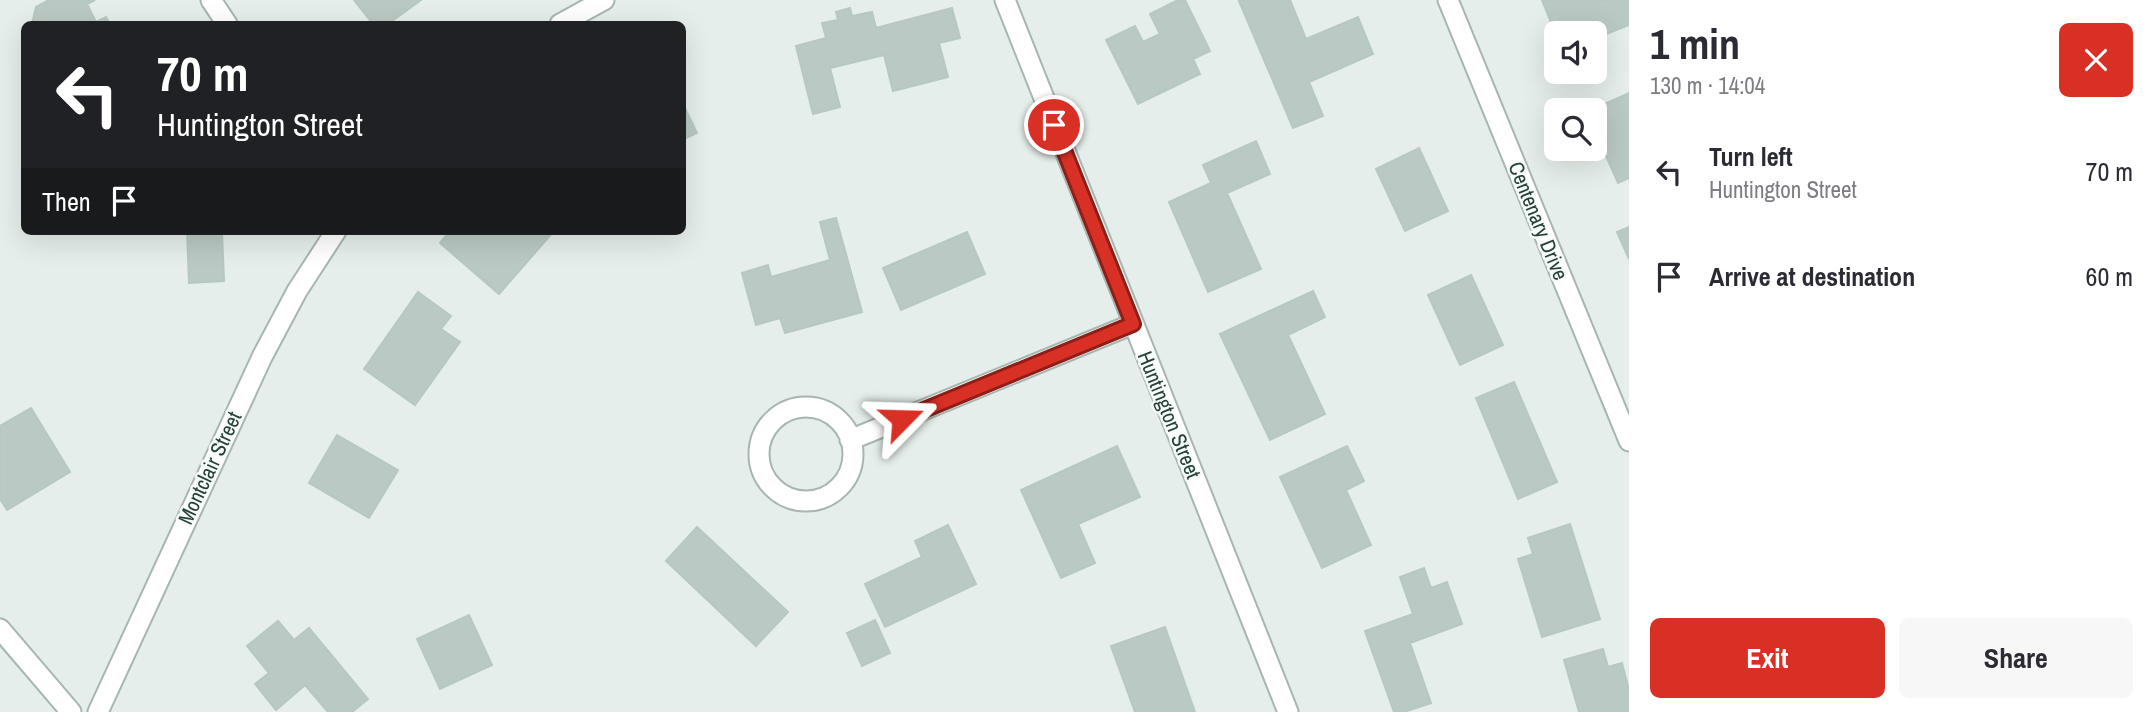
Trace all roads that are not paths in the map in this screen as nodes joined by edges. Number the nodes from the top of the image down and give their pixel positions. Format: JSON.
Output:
{"nodes":[{"id":1,"x":211,"y":0,"type":"edge"},
{"id":2,"x":604,"y":0,"type":"edge"},
{"id":3,"x":1005,"y":0,"type":"edge"},
{"id":4,"x":1448,"y":0,"type":"edge"},
{"id":5,"x":225,"y":21,"type":"edge"},
{"id":6,"x":566,"y":21,"type":"edge"},
{"id":7,"x":334,"y":235,"type":"edge"},
{"id":8,"x":1133,"y":324,"type":"junction"},
{"id":9,"x":850,"y":439,"type":"junction"},
{"id":10,"x":1629,"y":441,"type":"edge"},
{"id":11,"x":0,"y":629,"type":"edge"},
{"id":12,"x":71,"y":712,"type":"edge"},
{"id":13,"x":98,"y":712,"type":"edge"},
{"id":14,"x":1288,"y":712,"type":"edge"}],
"edges":[{"from":1,"to":5,"type":"street"},
{"from":2,"to":6,"type":"street"},
{"from":3,"to":8,"type":"street","name":"Huntington Street"},
{"from":4,"to":10,"type":"street","name":"Centenary Drive"},
{"from":7,"to":13,"type":"street","name":"Montclair Street"},
{"from":8,"to":9,"type":"street"},
{"from":8,"to":14,"type":"street","name":"Huntington Street"},
{"from":9,"to":9,"type":"street"},
{"from":11,"to":12,"type":"street"}]}
